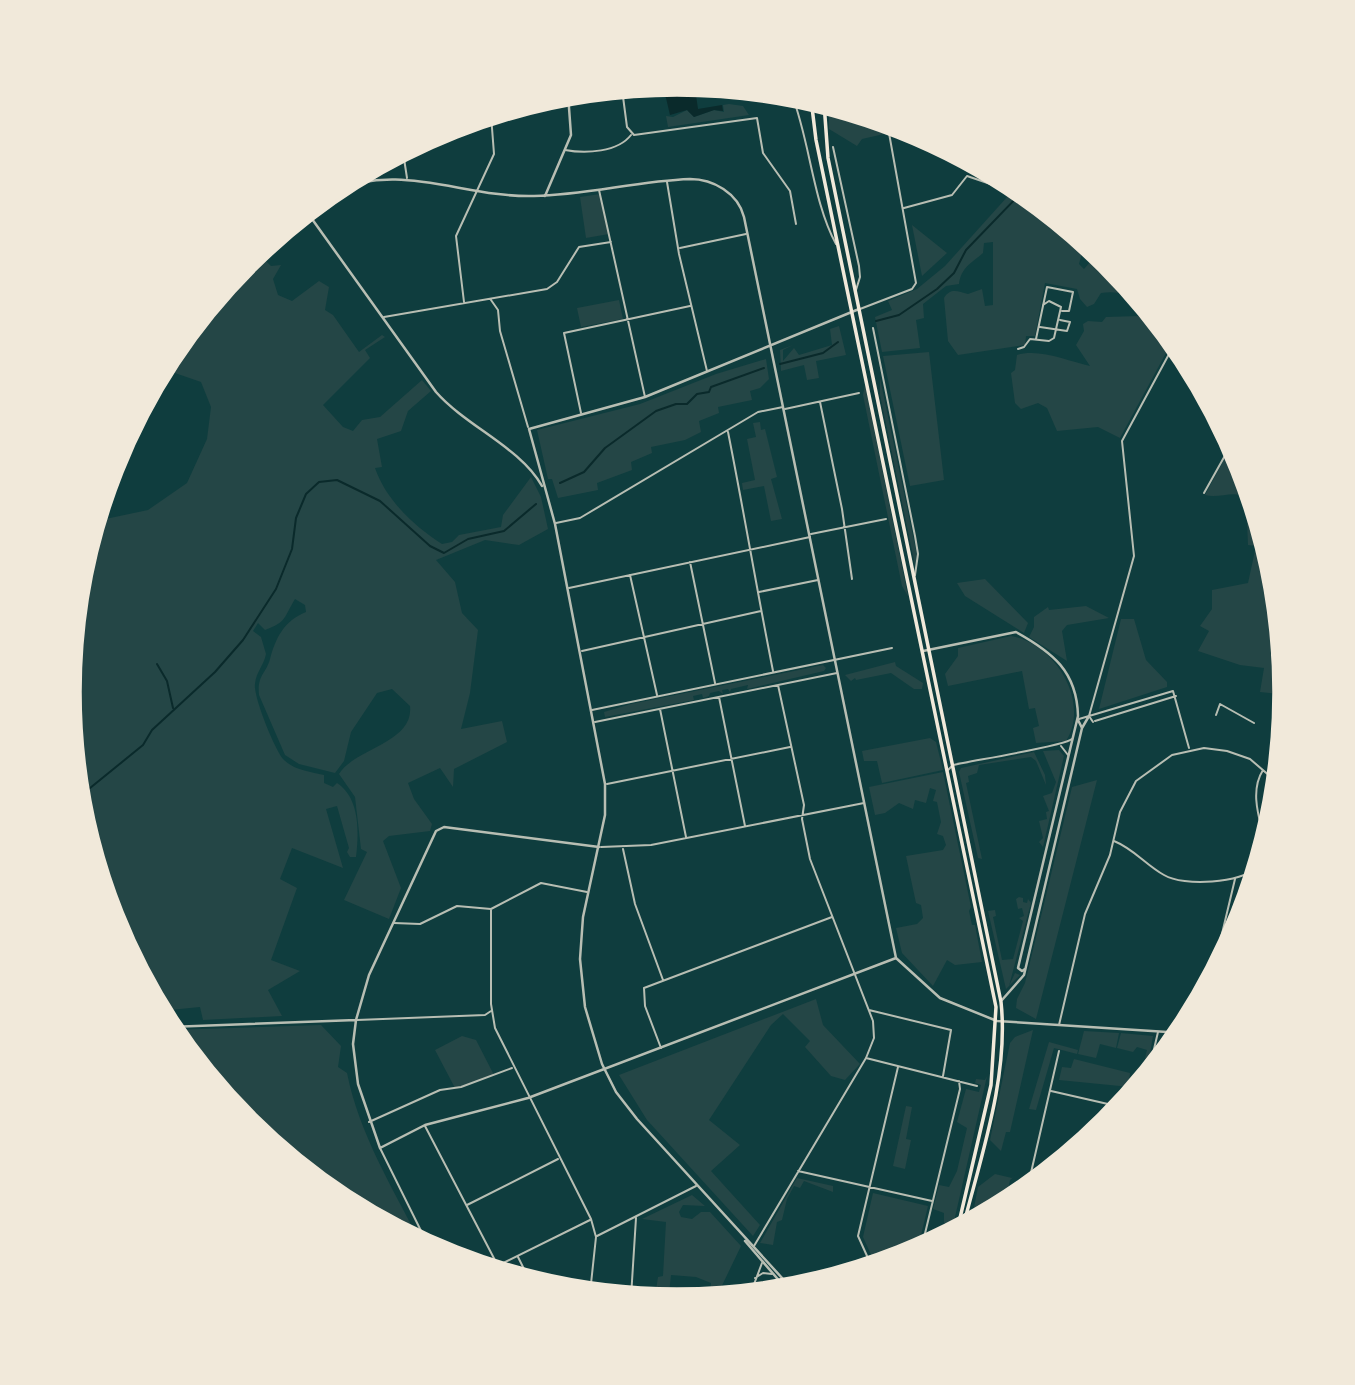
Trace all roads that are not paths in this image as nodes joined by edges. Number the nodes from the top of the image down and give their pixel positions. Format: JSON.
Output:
{"nodes":[{"id":1,"x":623,"y":99,"type":"edge"},
{"id":2,"x":569,"y":106,"type":"edge"},
{"id":3,"x":797,"y":108,"type":"edge"},
{"id":4,"x":813,"y":112,"type":"edge"},
{"id":5,"x":825,"y":114,"type":"edge"},
{"id":6,"x":492,"y":125,"type":"edge"},
{"id":7,"x":632,"y":134,"type":"junction"},
{"id":8,"x":889,"y":135,"type":"edge"},
{"id":9,"x":833,"y":147,"type":"dead end"},
{"id":10,"x":565,"y":150,"type":"junction"},
{"id":11,"x":404,"y":162,"type":"edge"},
{"id":12,"x":407,"y":178,"type":"junction"},
{"id":13,"x":370,"y":181,"type":"edge"},
{"id":14,"x":667,"y":181,"type":"junction"},
{"id":15,"x":990,"y":184,"type":"edge"},
{"id":16,"x":599,"y":189,"type":"junction"},
{"id":17,"x":479,"y":190,"type":"junction"},
{"id":18,"x":545,"y":196,"type":"junction"},
{"id":19,"x":903,"y":209,"type":"junction"},
{"id":20,"x":313,"y":220,"type":"edge"},
{"id":21,"x":796,"y":223,"type":"dead end"},
{"id":22,"x":747,"y":234,"type":"junction"},
{"id":23,"x":611,"y":242,"type":"junction"},
{"id":24,"x":679,"y":248,"type":"junction"},
{"id":25,"x":839,"y":250,"type":"junction"},
{"id":26,"x":856,"y":291,"type":"junction"},
{"id":27,"x":490,"y":299,"type":"junction"},
{"id":28,"x":464,"y":303,"type":"junction"},
{"id":29,"x":690,"y":306,"type":"junction"},
{"id":30,"x":1043,"y":306,"type":"junction"},
{"id":31,"x":859,"y":309,"type":"junction"},
{"id":32,"x":1062,"y":311,"type":"junction"},
{"id":33,"x":853,"y":312,"type":"junction"},
{"id":34,"x":381,"y":317,"type":"junction"},
{"id":35,"x":1059,"y":319,"type":"junction"},
{"id":36,"x":628,"y":320,"type":"junction"},
{"id":37,"x":1039,"y":327,"type":"junction"},
{"id":38,"x":873,"y":328,"type":"dead end"},
{"id":39,"x":1057,"y":330,"type":"junction"},
{"id":40,"x":1036,"y":339,"type":"junction"},
{"id":41,"x":771,"y":346,"type":"junction"},
{"id":42,"x":1018,"y":349,"type":"dead end"},
{"id":43,"x":1169,"y":354,"type":"edge"},
{"id":44,"x":708,"y":372,"type":"junction"},
{"id":45,"x":859,"y":394,"type":"dead end"},
{"id":46,"x":645,"y":397,"type":"junction"},
{"id":47,"x":820,"y":402,"type":"junction"},
{"id":48,"x":784,"y":408,"type":"junction"},
{"id":49,"x":581,"y":414,"type":"junction"},
{"id":50,"x":529,"y":429,"type":"junction"},
{"id":51,"x":727,"y":430,"type":"junction"},
{"id":52,"x":1225,"y":455,"type":"edge"},
{"id":53,"x":536,"y":459,"type":"junction"},
{"id":54,"x":526,"y":464,"type":"junction"},
{"id":55,"x":546,"y":492,"type":"junction"},
{"id":56,"x":1204,"y":493,"type":"dead end"},
{"id":57,"x":886,"y":519,"type":"dead end"},
{"id":58,"x":555,"y":524,"type":"junction"},
{"id":59,"x":844,"y":527,"type":"junction"},
{"id":60,"x":810,"y":535,"type":"junction"},
{"id":61,"x":749,"y":550,"type":"junction"},
{"id":62,"x":690,"y":562,"type":"junction"},
{"id":63,"x":630,"y":575,"type":"junction"},
{"id":64,"x":819,"y":579,"type":"junction"},
{"id":65,"x":852,"y":579,"type":"dead end"},
{"id":66,"x":915,"y":579,"type":"junction"},
{"id":67,"x":568,"y":588,"type":"junction"},
{"id":68,"x":757,"y":593,"type":"junction"},
{"id":69,"x":761,"y":611,"type":"junction"},
{"id":70,"x":703,"y":624,"type":"junction"},
{"id":71,"x":644,"y":637,"type":"junction"},
{"id":72,"x":892,"y":648,"type":"dead end"},
{"id":73,"x":930,"y":650,"type":"junction"},
{"id":74,"x":923,"y":651,"type":"junction"},
{"id":75,"x":581,"y":652,"type":"junction"},
{"id":76,"x":836,"y":659,"type":"junction"},
{"id":77,"x":774,"y":671,"type":"junction"},
{"id":78,"x":838,"y":672,"type":"junction"},
{"id":79,"x":716,"y":684,"type":"junction"},
{"id":80,"x":778,"y":685,"type":"junction"},
{"id":81,"x":657,"y":696,"type":"junction"},
{"id":82,"x":1176,"y":696,"type":"junction"},
{"id":83,"x":719,"y":697,"type":"junction"},
{"id":84,"x":1094,"y":704,"type":"junction"},
{"id":85,"x":660,"y":709,"type":"junction"},
{"id":86,"x":592,"y":710,"type":"junction"},
{"id":87,"x":1100,"y":712,"type":"junction"},
{"id":88,"x":1216,"y":715,"type":"dead end"},
{"id":89,"x":1089,"y":716,"type":"junction"},
{"id":90,"x":595,"y":722,"type":"junction"},
{"id":91,"x":1093,"y":722,"type":"junction"},
{"id":92,"x":1254,"y":723,"type":"dead end"},
{"id":93,"x":1080,"y":724,"type":"junction"},
{"id":94,"x":1073,"y":736,"type":"junction"},
{"id":95,"x":1060,"y":746,"type":"junction"},
{"id":96,"x":791,"y":747,"type":"junction"},
{"id":97,"x":1190,"y":749,"type":"junction"},
{"id":98,"x":1068,"y":758,"type":"junction"},
{"id":99,"x":732,"y":760,"type":"junction"},
{"id":100,"x":953,"y":765,"type":"junction"},
{"id":101,"x":1264,"y":769,"type":"junction"},
{"id":102,"x":948,"y":771,"type":"junction"},
{"id":103,"x":673,"y":772,"type":"junction"},
{"id":104,"x":1268,"y":773,"type":"edge"},
{"id":105,"x":605,"y":784,"type":"junction"},
{"id":106,"x":865,"y":803,"type":"junction"},
{"id":107,"x":802,"y":816,"type":"junction"},
{"id":108,"x":1260,"y":821,"type":"edge"},
{"id":109,"x":745,"y":827,"type":"junction"},
{"id":110,"x":686,"y":838,"type":"junction"},
{"id":111,"x":1114,"y":841,"type":"junction"},
{"id":112,"x":599,"y":847,"type":"junction"},
{"id":113,"x":623,"y":848,"type":"junction"},
{"id":114,"x":1245,"y":876,"type":"edge"},
{"id":115,"x":1235,"y":879,"type":"junction"},
{"id":116,"x":588,"y":892,"type":"junction"},
{"id":117,"x":491,"y":909,"type":"junction"},
{"id":118,"x":833,"y":916,"type":"junction"},
{"id":119,"x":394,"y":923,"type":"junction"},
{"id":120,"x":1221,"y":938,"type":"edge"},
{"id":121,"x":896,"y":958,"type":"junction"},
{"id":122,"x":1025,"y":970,"type":"junction"},
{"id":123,"x":854,"y":974,"type":"junction"},
{"id":124,"x":663,"y":980,"type":"junction"},
{"id":125,"x":1001,"y":1002,"type":"junction"},
{"id":126,"x":868,"y":1009,"type":"junction"},
{"id":127,"x":492,"y":1011,"type":"junction"},
{"id":128,"x":356,"y":1020,"type":"junction"},
{"id":129,"x":997,"y":1021,"type":"junction"},
{"id":130,"x":1003,"y":1022,"type":"junction"},
{"id":131,"x":183,"y":1026,"type":"edge"},
{"id":132,"x":1058,"y":1026,"type":"junction"},
{"id":133,"x":1158,"y":1032,"type":"junction"},
{"id":134,"x":1168,"y":1032,"type":"edge"},
{"id":135,"x":661,"y":1048,"type":"junction"},
{"id":136,"x":1059,"y":1051,"type":"dead end"},
{"id":137,"x":1153,"y":1053,"type":"edge"},
{"id":138,"x":866,"y":1058,"type":"junction"},
{"id":139,"x":898,"y":1067,"type":"junction"},
{"id":140,"x":513,"y":1068,"type":"junction"},
{"id":141,"x":604,"y":1070,"type":"junction"},
{"id":142,"x":943,"y":1076,"type":"junction"},
{"id":143,"x":959,"y":1081,"type":"junction"},
{"id":144,"x":977,"y":1086,"type":"dead end"},
{"id":145,"x":1050,"y":1091,"type":"junction"},
{"id":146,"x":528,"y":1098,"type":"junction"},
{"id":147,"x":1109,"y":1104,"type":"edge"},
{"id":148,"x":369,"y":1122,"type":"junction"},
{"id":149,"x":425,"y":1125,"type":"junction"},
{"id":150,"x":380,"y":1148,"type":"junction"},
{"id":151,"x":559,"y":1158,"type":"junction"},
{"id":152,"x":798,"y":1171,"type":"junction"},
{"id":153,"x":1031,"y":1173,"type":"edge"},
{"id":154,"x":696,"y":1186,"type":"junction"},
{"id":155,"x":870,"y":1187,"type":"junction"},
{"id":156,"x":933,"y":1201,"type":"junction"},
{"id":157,"x":466,"y":1206,"type":"junction"},
{"id":158,"x":967,"y":1215,"type":"edge"},
{"id":159,"x":636,"y":1217,"type":"junction"},
{"id":160,"x":592,"y":1219,"type":"junction"},
{"id":161,"x":960,"y":1219,"type":"edge"},
{"id":162,"x":421,"y":1232,"type":"edge"},
{"id":163,"x":741,"y":1235,"type":"junction"},
{"id":164,"x":924,"y":1236,"type":"edge"},
{"id":165,"x":596,"y":1237,"type":"junction"},
{"id":166,"x":753,"y":1246,"type":"junction"},
{"id":167,"x":517,"y":1256,"type":"junction"},
{"id":168,"x":868,"y":1258,"type":"edge"},
{"id":169,"x":495,"y":1261,"type":"edge"},
{"id":170,"x":764,"y":1261,"type":"junction"},
{"id":171,"x":503,"y":1263,"type":"edge"},
{"id":172,"x":524,"y":1269,"type":"edge"},
{"id":173,"x":774,"y":1275,"type":"junction"},
{"id":174,"x":780,"y":1280,"type":"edge"},
{"id":175,"x":781,"y":1280,"type":"edge"},
{"id":176,"x":753,"y":1282,"type":"joint"},
{"id":177,"x":591,"y":1283,"type":"edge"},
{"id":178,"x":632,"y":1287,"type":"edge"}],
"edges":[{"from":1,"to":7,"type":"street"},
{"from":2,"to":10,"type":"street"},
{"from":3,"to":25,"type":"street"},
{"from":4,"to":25,"type":"main road"},
{"from":5,"to":26,"type":"main road"},
{"from":6,"to":17,"type":"street"},
{"from":7,"to":10,"type":"street"},
{"from":7,"to":21,"type":"street"},
{"from":8,"to":19,"type":"street"},
{"from":9,"to":26,"type":"street"},
{"from":10,"to":18,"type":"street"},
{"from":11,"to":12,"type":"street"},
{"from":12,"to":13,"type":"street"},
{"from":12,"to":17,"type":"street"},
{"from":14,"to":16,"type":"street"},
{"from":14,"to":22,"type":"street"},
{"from":14,"to":24,"type":"street"},
{"from":15,"to":19,"type":"street"},
{"from":16,"to":18,"type":"street"},
{"from":16,"to":23,"type":"street"},
{"from":17,"to":18,"type":"street"},
{"from":17,"to":28,"type":"street"},
{"from":19,"to":31,"type":"street"},
{"from":20,"to":34,"type":"street"},
{"from":22,"to":24,"type":"street"},
{"from":22,"to":41,"type":"street"},
{"from":23,"to":27,"type":"street"},
{"from":23,"to":36,"type":"street"},
{"from":24,"to":29,"type":"street"},
{"from":25,"to":33,"type":"main road"},
{"from":26,"to":31,"type":"main road"},
{"from":27,"to":28,"type":"street"},
{"from":27,"to":50,"type":"street"},
{"from":28,"to":34,"type":"street"},
{"from":29,"to":36,"type":"street"},
{"from":29,"to":44,"type":"street"},
{"from":30,"to":32,"type":"street"},
{"from":30,"to":32,"type":"street"},
{"from":30,"to":37,"type":"street"},
{"from":31,"to":33,"type":"street"},
{"from":31,"to":66,"type":"main road"},
{"from":32,"to":35,"type":"street"},
{"from":33,"to":41,"type":"street"},
{"from":33,"to":74,"type":"main road"},
{"from":34,"to":54,"type":"street"},
{"from":35,"to":39,"type":"street"},
{"from":35,"to":39,"type":"street"},
{"from":36,"to":46,"type":"street"},
{"from":36,"to":49,"type":"street"},
{"from":37,"to":39,"type":"street"},
{"from":37,"to":40,"type":"street"},
{"from":38,"to":66,"type":"street"},
{"from":39,"to":40,"type":"street"},
{"from":40,"to":42,"type":"street"},
{"from":41,"to":44,"type":"street"},
{"from":41,"to":48,"type":"street"},
{"from":43,"to":84,"type":"street"},
{"from":44,"to":46,"type":"street"},
{"from":45,"to":47,"type":"street"},
{"from":46,"to":49,"type":"street"},
{"from":47,"to":48,"type":"street"},
{"from":47,"to":59,"type":"street"},
{"from":48,"to":51,"type":"street"},
{"from":48,"to":60,"type":"street"},
{"from":49,"to":50,"type":"street"},
{"from":50,"to":53,"type":"street"},
{"from":51,"to":58,"type":"street"},
{"from":51,"to":61,"type":"street"},
{"from":52,"to":56,"type":"street"},
{"from":53,"to":54,"type":"street"},
{"from":53,"to":55,"type":"street"},
{"from":54,"to":55,"type":"street"},
{"from":55,"to":58,"type":"street"},
{"from":57,"to":59,"type":"street"},
{"from":58,"to":67,"type":"street"},
{"from":59,"to":60,"type":"street"},
{"from":59,"to":65,"type":"street"},
{"from":60,"to":61,"type":"street"},
{"from":60,"to":64,"type":"street"},
{"from":61,"to":62,"type":"street"},
{"from":61,"to":68,"type":"street"},
{"from":62,"to":63,"type":"street"},
{"from":62,"to":70,"type":"street"},
{"from":63,"to":67,"type":"street"},
{"from":63,"to":71,"type":"street"},
{"from":64,"to":68,"type":"street"},
{"from":64,"to":76,"type":"street"},
{"from":66,"to":73,"type":"main road"},
{"from":67,"to":75,"type":"street"},
{"from":68,"to":69,"type":"street"},
{"from":69,"to":70,"type":"street"},
{"from":69,"to":77,"type":"street"},
{"from":70,"to":71,"type":"street"},
{"from":70,"to":79,"type":"street"},
{"from":71,"to":75,"type":"street"},
{"from":71,"to":81,"type":"street"},
{"from":72,"to":76,"type":"street"},
{"from":73,"to":74,"type":"street"},
{"from":73,"to":93,"type":"street"},
{"from":73,"to":100,"type":"main road"},
{"from":74,"to":102,"type":"main road"},
{"from":75,"to":86,"type":"street"},
{"from":76,"to":77,"type":"street"},
{"from":76,"to":78,"type":"street"},
{"from":77,"to":79,"type":"street"},
{"from":78,"to":80,"type":"street"},
{"from":78,"to":106,"type":"street"},
{"from":79,"to":81,"type":"street"},
{"from":80,"to":83,"type":"street"},
{"from":80,"to":96,"type":"street"},
{"from":81,"to":86,"type":"street"},
{"from":82,"to":87,"type":"street"},
{"from":82,"to":91,"type":"street"},
{"from":82,"to":97,"type":"street"},
{"from":83,"to":85,"type":"street"},
{"from":83,"to":99,"type":"street"},
{"from":84,"to":87,"type":"street"},
{"from":84,"to":89,"type":"street"},
{"from":85,"to":90,"type":"street"},
{"from":85,"to":103,"type":"street"},
{"from":86,"to":90,"type":"street"},
{"from":87,"to":89,"type":"street"},
{"from":88,"to":92,"type":"street"},
{"from":89,"to":91,"type":"street"},
{"from":89,"to":93,"type":"street"},
{"from":89,"to":93,"type":"street"},
{"from":90,"to":105,"type":"street"},
{"from":91,"to":93,"type":"street"},
{"from":93,"to":94,"type":"street"},
{"from":93,"to":122,"type":"street"},
{"from":94,"to":95,"type":"street"},
{"from":94,"to":98,"type":"street"},
{"from":95,"to":98,"type":"street"},
{"from":95,"to":100,"type":"street"},
{"from":96,"to":99,"type":"street"},
{"from":96,"to":107,"type":"street"},
{"from":97,"to":101,"type":"street"},
{"from":97,"to":111,"type":"street"},
{"from":98,"to":122,"type":"street"},
{"from":99,"to":103,"type":"street"},
{"from":99,"to":109,"type":"street"},
{"from":100,"to":102,"type":"street"},
{"from":100,"to":125,"type":"main road"},
{"from":101,"to":104,"type":"street"},
{"from":101,"to":108,"type":"street"},
{"from":102,"to":129,"type":"main road"},
{"from":103,"to":105,"type":"street"},
{"from":103,"to":110,"type":"street"},
{"from":105,"to":112,"type":"street"},
{"from":106,"to":107,"type":"street"},
{"from":106,"to":121,"type":"street"},
{"from":107,"to":109,"type":"street"},
{"from":107,"to":118,"type":"street"},
{"from":109,"to":110,"type":"street"},
{"from":110,"to":113,"type":"street"},
{"from":111,"to":115,"type":"street"},
{"from":111,"to":132,"type":"street"},
{"from":112,"to":113,"type":"street"},
{"from":112,"to":116,"type":"street"},
{"from":112,"to":119,"type":"street"},
{"from":113,"to":124,"type":"street"},
{"from":114,"to":115,"type":"street"},
{"from":115,"to":120,"type":"street"},
{"from":116,"to":117,"type":"street"},
{"from":116,"to":141,"type":"street"},
{"from":117,"to":119,"type":"street"},
{"from":117,"to":127,"type":"street"},
{"from":118,"to":123,"type":"street"},
{"from":118,"to":124,"type":"street"},
{"from":119,"to":128,"type":"street"},
{"from":121,"to":123,"type":"street"},
{"from":121,"to":129,"type":"street"},
{"from":122,"to":125,"type":"street"},
{"from":123,"to":126,"type":"street"},
{"from":123,"to":135,"type":"street"},
{"from":124,"to":135,"type":"street"},
{"from":125,"to":130,"type":"main road"},
{"from":126,"to":138,"type":"street"},
{"from":126,"to":142,"type":"street"},
{"from":127,"to":128,"type":"street"},
{"from":127,"to":140,"type":"street"},
{"from":128,"to":131,"type":"street"},
{"from":128,"to":148,"type":"street"},
{"from":129,"to":130,"type":"street"},
{"from":129,"to":161,"type":"main road"},
{"from":130,"to":132,"type":"street"},
{"from":130,"to":158,"type":"main road"},
{"from":132,"to":133,"type":"street"},
{"from":133,"to":134,"type":"street"},
{"from":133,"to":137,"type":"street"},
{"from":135,"to":141,"type":"street"},
{"from":136,"to":145,"type":"street"},
{"from":138,"to":139,"type":"street"},
{"from":138,"to":152,"type":"street"},
{"from":139,"to":142,"type":"street"},
{"from":139,"to":155,"type":"street"},
{"from":140,"to":146,"type":"street"},
{"from":140,"to":148,"type":"street"},
{"from":141,"to":146,"type":"street"},
{"from":141,"to":154,"type":"street"},
{"from":142,"to":143,"type":"street"},
{"from":143,"to":144,"type":"street"},
{"from":143,"to":156,"type":"street"},
{"from":145,"to":147,"type":"street"},
{"from":145,"to":153,"type":"street"},
{"from":146,"to":149,"type":"street"},
{"from":146,"to":151,"type":"street"},
{"from":148,"to":150,"type":"street"},
{"from":149,"to":150,"type":"street"},
{"from":149,"to":157,"type":"street"},
{"from":150,"to":162,"type":"street"},
{"from":151,"to":157,"type":"street"},
{"from":151,"to":160,"type":"street"},
{"from":152,"to":155,"type":"street"},
{"from":152,"to":166,"type":"street"},
{"from":154,"to":159,"type":"street"},
{"from":154,"to":163,"type":"street"},
{"from":155,"to":156,"type":"street"},
{"from":155,"to":168,"type":"street"},
{"from":156,"to":164,"type":"street"},
{"from":157,"to":169,"type":"street"},
{"from":159,"to":165,"type":"street"},
{"from":159,"to":178,"type":"street"},
{"from":160,"to":165,"type":"street"},
{"from":160,"to":167,"type":"street"},
{"from":163,"to":166,"type":"street"},
{"from":163,"to":170,"type":"street"},
{"from":165,"to":177,"type":"street"},
{"from":166,"to":170,"type":"street"},
{"from":167,"to":171,"type":"street"},
{"from":167,"to":172,"type":"street"},
{"from":170,"to":173,"type":"street"},
{"from":170,"to":175,"type":"street"},
{"from":170,"to":176,"type":"street"},
{"from":173,"to":174,"type":"street"},
{"from":173,"to":176,"type":"street"}]}
